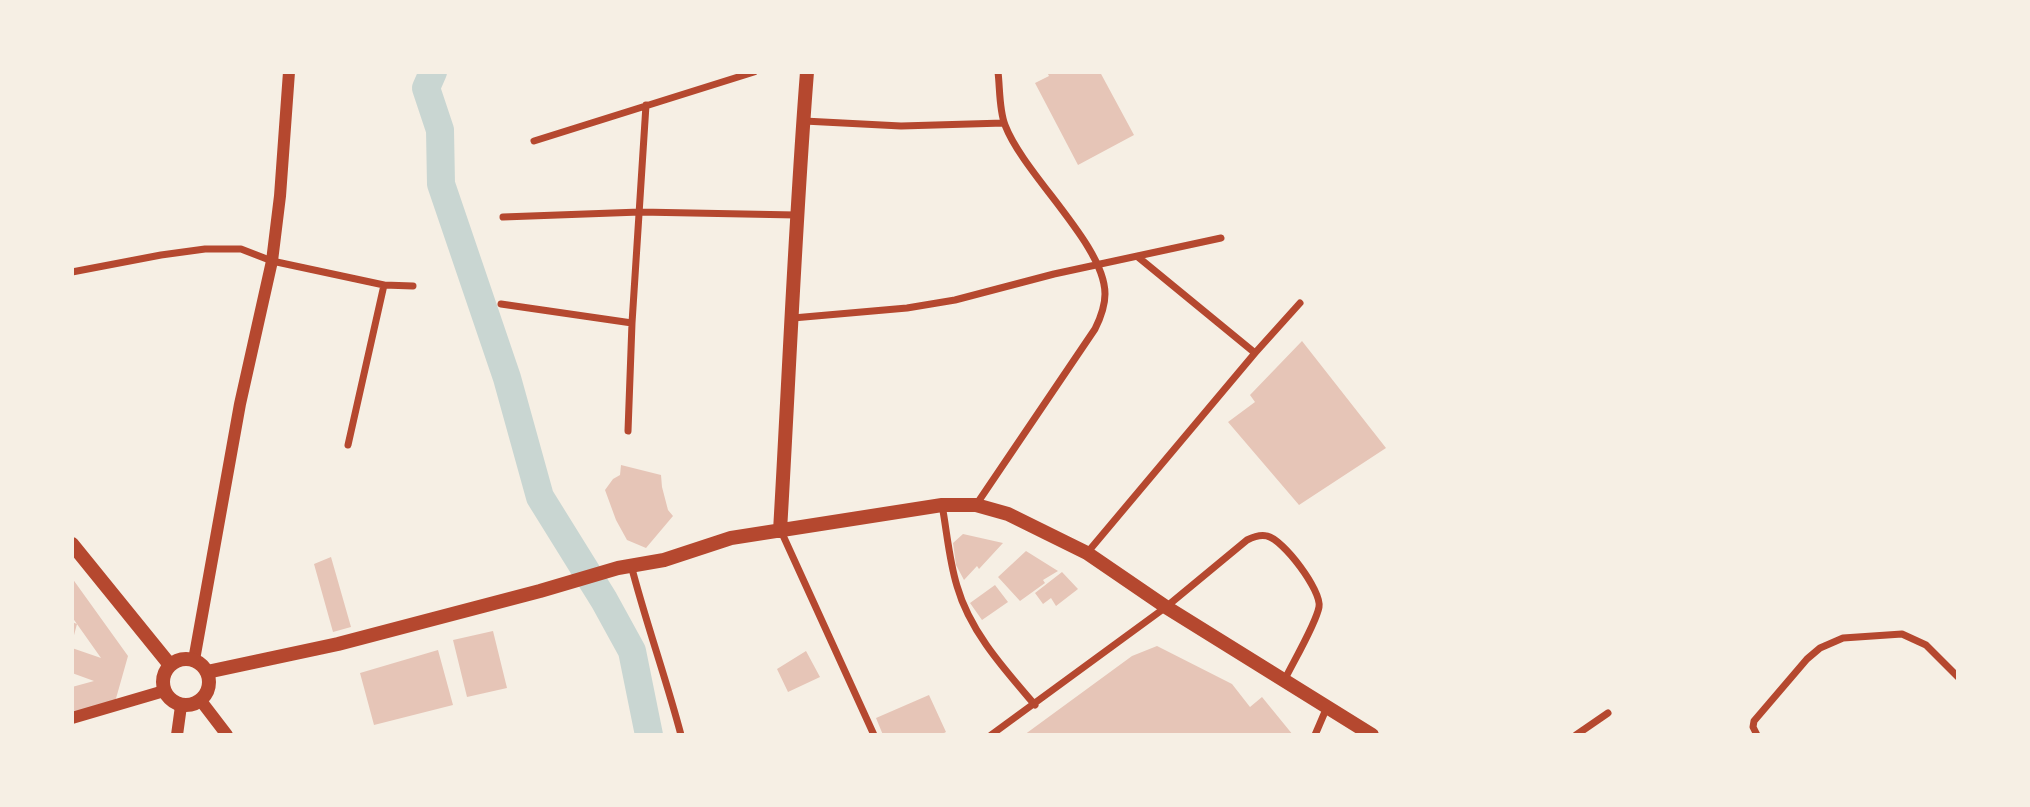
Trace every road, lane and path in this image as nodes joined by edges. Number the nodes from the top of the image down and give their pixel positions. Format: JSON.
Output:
{"nodes":[{"id":1,"x":289,"y":72,"type":"edge"},
{"id":2,"x":754,"y":72,"type":"edge"},
{"id":3,"x":807,"y":72,"type":"edge"},
{"id":4,"x":998,"y":72,"type":"edge"},
{"id":5,"x":646,"y":105,"type":"junction"},
{"id":6,"x":804,"y":121,"type":"junction"},
{"id":7,"x":1004,"y":123,"type":"junction"},
{"id":8,"x":534,"y":141,"type":"dead end"},
{"id":9,"x":640,"y":212,"type":"junction"},
{"id":10,"x":796,"y":215,"type":"junction"},
{"id":11,"x":503,"y":217,"type":"dead end"},
{"id":12,"x":1221,"y":239,"type":"dead end"},
{"id":13,"x":1138,"y":257,"type":"junction"},
{"id":14,"x":272,"y":261,"type":"junction"},
{"id":15,"x":1099,"y":265,"type":"junction"},
{"id":16,"x":72,"y":272,"type":"edge"},
{"id":17,"x":384,"y":285,"type":"junction"},
{"id":18,"x":413,"y":286,"type":"dead end"},
{"id":19,"x":1300,"y":303,"type":"dead end"},
{"id":20,"x":501,"y":304,"type":"dead end"},
{"id":21,"x":793,"y":318,"type":"junction"},
{"id":22,"x":632,"y":323,"type":"junction"},
{"id":23,"x":1255,"y":353,"type":"junction"},
{"id":24,"x":628,"y":431,"type":"dead end"},
{"id":25,"x":348,"y":445,"type":"dead end"},
{"id":26,"x":942,"y":505,"type":"junction"},
{"id":27,"x":976,"y":505,"type":"junction"},
{"id":28,"x":780,"y":531,"type":"junction"},
{"id":29,"x":72,"y":544,"type":"edge"},
{"id":30,"x":1087,"y":553,"type":"junction"},
{"id":31,"x":625,"y":566,"type":"junction"},
{"id":32,"x":1166,"y":607,"type":"junction"},
{"id":33,"x":194,"y":660,"type":"junction"},
{"id":34,"x":170,"y":665,"type":"junction"},
{"id":35,"x":207,"y":672,"type":"junction"},
{"id":36,"x":1958,"y":677,"type":"edge"},
{"id":37,"x":1284,"y":681,"type":"junction"},
{"id":38,"x":164,"y":691,"type":"junction"},
{"id":39,"x":201,"y":701,"type":"junction"},
{"id":40,"x":1035,"y":705,"type":"junction"},
{"id":41,"x":181,"y":706,"type":"junction"},
{"id":42,"x":1327,"y":706,"type":"junction"},
{"id":43,"x":1608,"y":713,"type":"dead end"},
{"id":44,"x":72,"y":718,"type":"edge"},
{"id":45,"x":177,"y":735,"type":"edge"},
{"id":46,"x":228,"y":735,"type":"edge"},
{"id":47,"x":681,"y":735,"type":"edge"},
{"id":48,"x":874,"y":735,"type":"edge"},
{"id":49,"x":992,"y":735,"type":"edge"},
{"id":50,"x":1315,"y":735,"type":"edge"},
{"id":51,"x":1372,"y":735,"type":"edge"},
{"id":52,"x":1576,"y":735,"type":"edge"},
{"id":53,"x":1757,"y":735,"type":"edge"}],
"edges":[{"from":1,"to":14,"type":"street"},
{"from":2,"to":5,"type":"street"},
{"from":3,"to":6,"type":"main road"},
{"from":4,"to":7,"type":"street"},
{"from":5,"to":8,"type":"street"},
{"from":5,"to":9,"type":"street"},
{"from":6,"to":7,"type":"street"},
{"from":6,"to":10,"type":"main road"},
{"from":7,"to":15,"type":"street"},
{"from":9,"to":10,"type":"street"},
{"from":9,"to":11,"type":"street"},
{"from":9,"to":22,"type":"street"},
{"from":10,"to":21,"type":"main road"},
{"from":12,"to":13,"type":"street"},
{"from":13,"to":15,"type":"street"},
{"from":13,"to":23,"type":"street"},
{"from":14,"to":16,"type":"street"},
{"from":14,"to":17,"type":"street"},
{"from":14,"to":33,"type":"street"},
{"from":15,"to":21,"type":"street"},
{"from":15,"to":27,"type":"street"},
{"from":17,"to":18,"type":"street"},
{"from":17,"to":25,"type":"street"},
{"from":19,"to":23,"type":"street"},
{"from":20,"to":22,"type":"street"},
{"from":21,"to":28,"type":"main road"},
{"from":22,"to":24,"type":"street"},
{"from":23,"to":30,"type":"street"},
{"from":26,"to":27,"type":"main road"},
{"from":26,"to":28,"type":"main road"},
{"from":26,"to":40,"type":"street"},
{"from":27,"to":30,"type":"main road"},
{"from":28,"to":31,"type":"main road"},
{"from":28,"to":48,"type":"street"},
{"from":29,"to":34,"type":"main road"},
{"from":30,"to":32,"type":"main road"},
{"from":31,"to":35,"type":"main road"},
{"from":31,"to":47,"type":"street"},
{"from":32,"to":37,"type":"main road"},
{"from":32,"to":37,"type":"street"},
{"from":32,"to":40,"type":"street"},
{"from":33,"to":34,"type":"main road"},
{"from":33,"to":35,"type":"main road"},
{"from":34,"to":38,"type":"main road"},
{"from":35,"to":39,"type":"main road"},
{"from":36,"to":53,"type":"street"},
{"from":37,"to":42,"type":"main road"},
{"from":38,"to":41,"type":"main road"},
{"from":38,"to":44,"type":"street"},
{"from":39,"to":41,"type":"main road"},
{"from":39,"to":46,"type":"street"},
{"from":40,"to":49,"type":"street"},
{"from":41,"to":45,"type":"street"},
{"from":42,"to":50,"type":"street"},
{"from":42,"to":51,"type":"main road"},
{"from":43,"to":52,"type":"street"}]}
